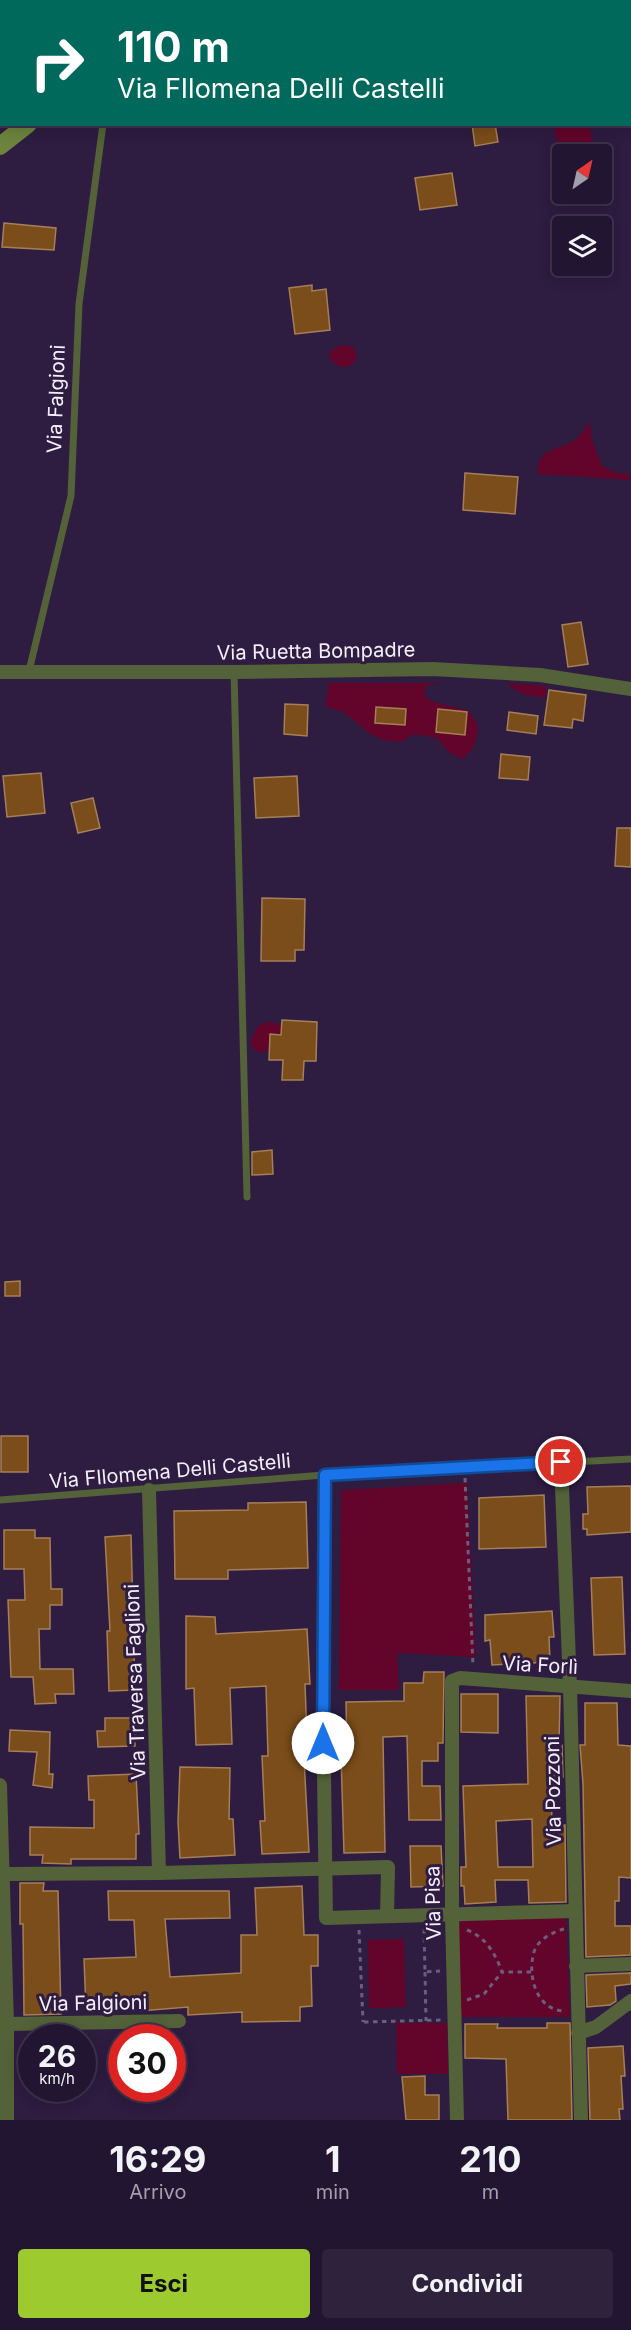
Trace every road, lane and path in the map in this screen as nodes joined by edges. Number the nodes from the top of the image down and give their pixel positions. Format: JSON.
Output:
{"nodes":[{"id":1,"x":25,"y":126,"type":"edge"},
{"id":2,"x":103,"y":126,"type":"edge"},
{"id":3,"x":0,"y":146,"type":"edge"},
{"id":4,"x":29,"y":671,"type":"junction"},
{"id":5,"x":0,"y":672,"type":"edge"},
{"id":6,"x":234,"y":672,"type":"junction"},
{"id":7,"x":631,"y":689,"type":"edge"},
{"id":8,"x":247,"y":1197,"type":"dead end"},
{"id":9,"x":631,"y":1459,"type":"edge"},
{"id":10,"x":561,"y":1462,"type":"junction"},
{"id":11,"x":465,"y":1467,"type":"junction"},
{"id":12,"x":325,"y":1475,"type":"junction"},
{"id":13,"x":149,"y":1490,"type":"junction"},
{"id":14,"x":0,"y":1500,"type":"edge"},
{"id":15,"x":474,"y":1680,"type":"junction"},
{"id":16,"x":452,"y":1685,"type":"joint"},
{"id":17,"x":570,"y":1686,"type":"junction"},
{"id":18,"x":631,"y":1691,"type":"edge"},
{"id":19,"x":0,"y":1786,"type":"edge"},
{"id":20,"x":324,"y":1870,"type":"junction"},
{"id":21,"x":159,"y":1873,"type":"junction"},
{"id":22,"x":4,"y":1874,"type":"junction"},
{"id":23,"x":574,"y":1911,"type":"junction"},
{"id":24,"x":452,"y":1915,"type":"junction"},
{"id":25,"x":387,"y":1916,"type":"junction"},
{"id":26,"x":423,"y":1925,"type":"dead end"},
{"id":27,"x":359,"y":1927,"type":"dead end"},
{"id":28,"x":568,"y":1928,"type":"dead end"},
{"id":29,"x":466,"y":1930,"type":"dead end"},
{"id":30,"x":631,"y":1964,"type":"edge"},
{"id":31,"x":576,"y":1966,"type":"junction"},
{"id":32,"x":446,"y":1971,"type":"dead end"},
{"id":33,"x":533,"y":1971,"type":"junction"},
{"id":34,"x":425,"y":1972,"type":"junction"},
{"id":35,"x":502,"y":1972,"type":"junction"},
{"id":36,"x":631,"y":2001,"type":"edge"},
{"id":37,"x":458,"y":2003,"type":"dead end"},
{"id":38,"x":572,"y":2012,"type":"dead end"},
{"id":39,"x":443,"y":2020,"type":"dead end"},
{"id":40,"x":179,"y":2021,"type":"dead end"},
{"id":41,"x":426,"y":2021,"type":"junction"},
{"id":42,"x":7,"y":2024,"type":"junction"},
{"id":43,"x":578,"y":2033,"type":"junction"},
{"id":44,"x":7,"y":2120,"type":"edge"},
{"id":45,"x":457,"y":2120,"type":"edge"},
{"id":46,"x":581,"y":2120,"type":"edge"}],
"edges":[{"from":1,"to":3,"type":"street"},
{"from":2,"to":4,"type":"lane","name":"Via Falgioni"},
{"from":4,"to":5,"type":"street","name":"Via Ruetta Bompadre"},
{"from":4,"to":6,"type":"street","name":"Via Ruetta Bompadre"},
{"from":6,"to":7,"type":"street","name":"Via Ruetta Bompadre"},
{"from":6,"to":8,"type":"lane"},
{"from":9,"to":10,"type":"lane","name":"Via FIlomena Delli Castelli"},
{"from":10,"to":11,"type":"lane","name":"Via FIlomena Delli Castelli"},
{"from":10,"to":17,"type":"street","name":"Via Pozzoni"},
{"from":11,"to":12,"type":"lane","name":"Via FIlomena Delli Castelli"},
{"from":11,"to":15,"type":"path"},
{"from":12,"to":13,"type":"lane","name":"Via FIlomena Delli Castelli"},
{"from":12,"to":20,"type":"street"},
{"from":13,"to":14,"type":"lane","name":"Via FIlomena Delli Castelli"},
{"from":13,"to":21,"type":"street","name":"Via Traversa Faglioni"},
{"from":15,"to":16,"type":"street","name":"Via Forlì"},
{"from":15,"to":17,"type":"street","name":"Via Forlì"},
{"from":16,"to":24,"type":"street","name":"Via Pisa"},
{"from":17,"to":18,"type":"street","name":"Via Forlì"},
{"from":17,"to":23,"type":"street","name":"Via Pozzoni"},
{"from":19,"to":22,"type":"street"},
{"from":20,"to":21,"type":"street"},
{"from":20,"to":25,"type":"street"},
{"from":20,"to":25,"type":"street"},
{"from":21,"to":22,"type":"street"},
{"from":22,"to":42,"type":"street"},
{"from":23,"to":24,"type":"street"},
{"from":23,"to":31,"type":"street","name":"Via Pozzoni"},
{"from":24,"to":25,"type":"street"},
{"from":24,"to":45,"type":"street","name":"Via Pisa"},
{"from":26,"to":34,"type":"path"},
{"from":27,"to":41,"type":"path"},
{"from":28,"to":33,"type":"path"},
{"from":29,"to":35,"type":"path"},
{"from":30,"to":31,"type":"street"},
{"from":31,"to":43,"type":"street","name":"Via Pozzoni"},
{"from":32,"to":34,"type":"path"},
{"from":33,"to":35,"type":"path"},
{"from":33,"to":38,"type":"path"},
{"from":34,"to":41,"type":"path"},
{"from":35,"to":37,"type":"path"},
{"from":36,"to":43,"type":"street"},
{"from":39,"to":41,"type":"path"},
{"from":40,"to":42,"type":"street","name":"Via Falgioni"},
{"from":42,"to":44,"type":"street"},
{"from":43,"to":46,"type":"street","name":"Via Pozzoni"}]}
